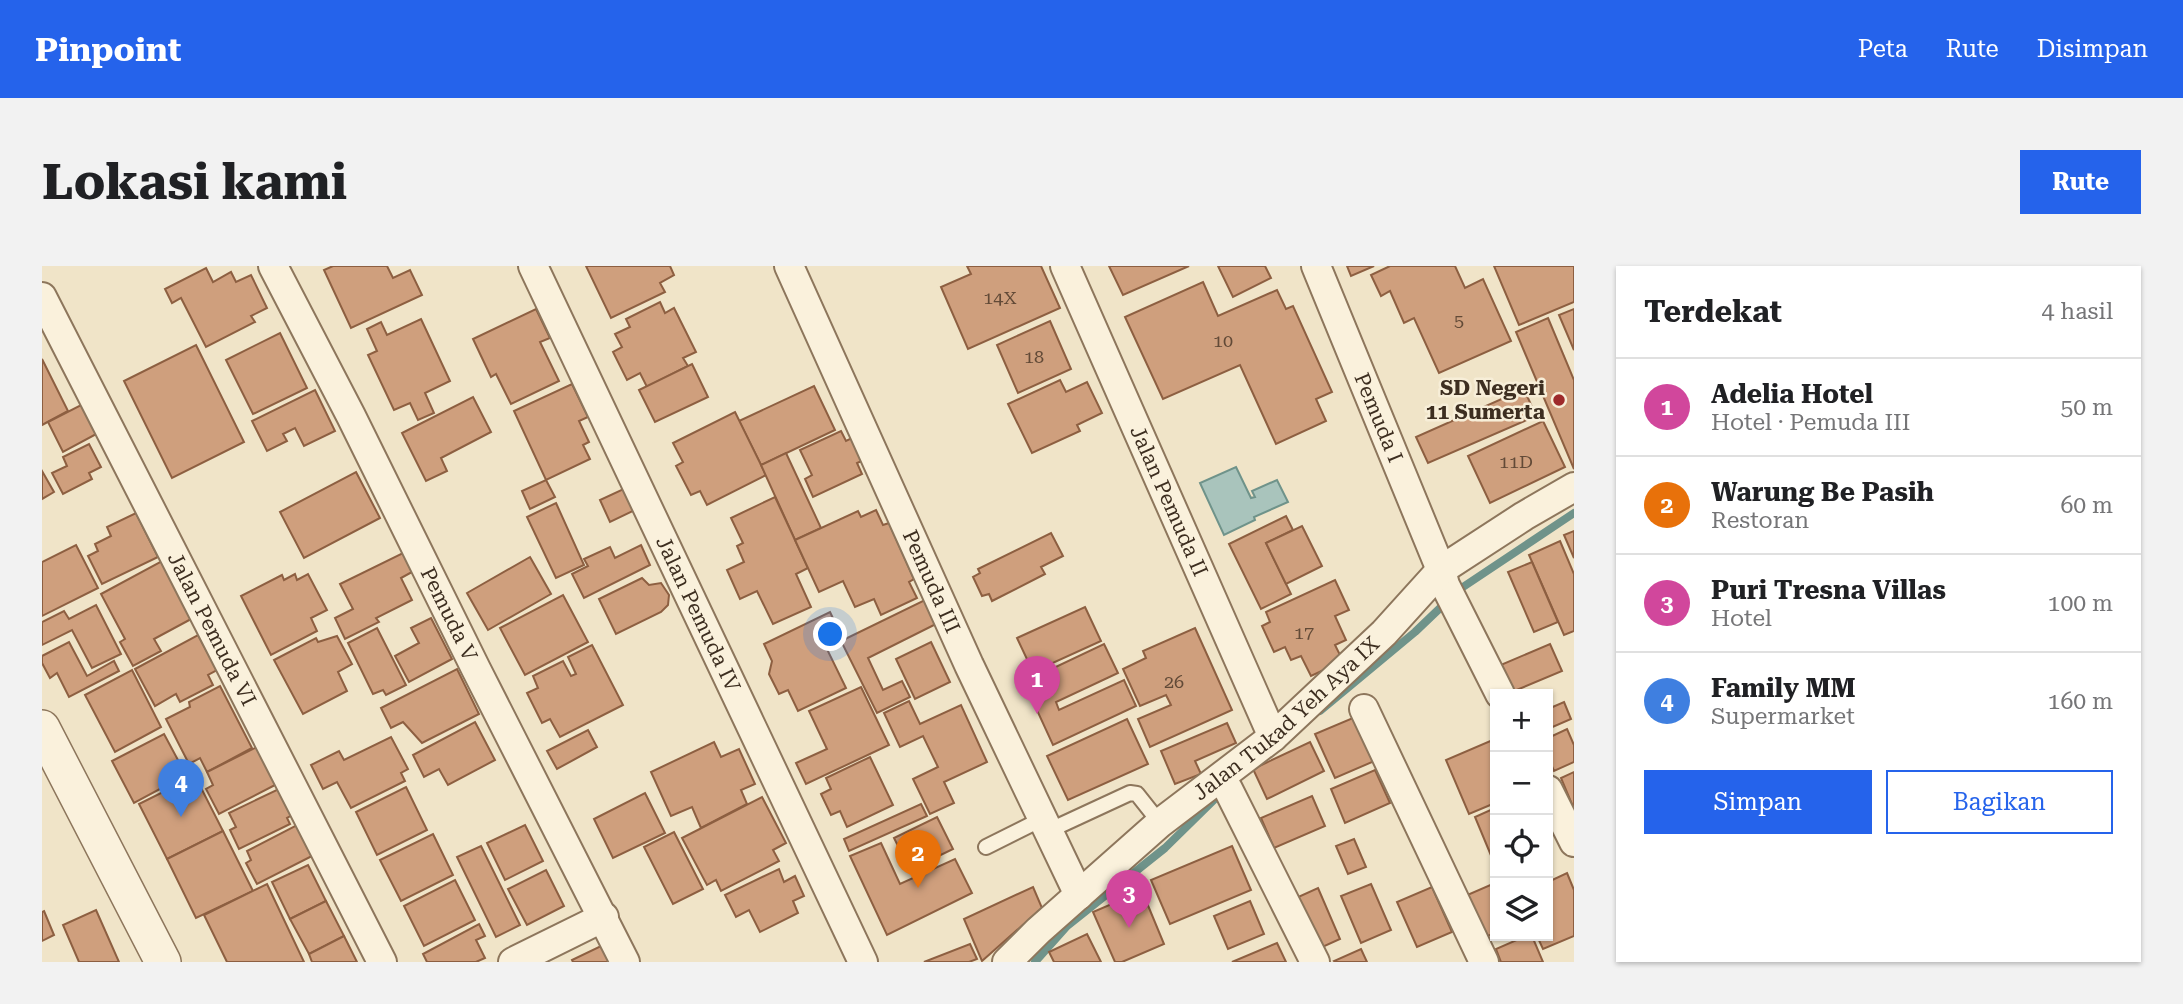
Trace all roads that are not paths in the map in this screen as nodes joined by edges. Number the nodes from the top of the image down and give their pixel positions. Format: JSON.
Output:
{"nodes":[{"id":1,"x":272,"y":266,"type":"edge"},
{"id":2,"x":533,"y":266,"type":"edge"},
{"id":3,"x":789,"y":266,"type":"edge"},
{"id":4,"x":1065,"y":266,"type":"edge"},
{"id":5,"x":1316,"y":266,"type":"edge"},
{"id":6,"x":42,"y":297,"type":"edge"},
{"id":7,"x":1574,"y":487,"type":"edge"},
{"id":8,"x":1449,"y":591,"type":"junction"},
{"id":9,"x":1498,"y":689,"type":"edge"},
{"id":10,"x":1364,"y":709,"type":"dead end"},
{"id":11,"x":42,"y":728,"type":"edge"},
{"id":12,"x":1273,"y":737,"type":"junction"},
{"id":13,"x":1228,"y":789,"type":"dead end"},
{"id":14,"x":1553,"y":800,"type":"edge"},
{"id":15,"x":1160,"y":823,"type":"junction"},
{"id":16,"x":1045,"y":825,"type":"junction"},
{"id":17,"x":1574,"y":842,"type":"edge"},
{"id":18,"x":986,"y":847,"type":"dead end"},
{"id":19,"x":1079,"y":895,"type":"junction"},
{"id":20,"x":604,"y":917,"type":"junction"},
{"id":21,"x":550,"y":954,"type":"edge"},
{"id":22,"x":163,"y":962,"type":"edge"},
{"id":23,"x":382,"y":962,"type":"edge"},
{"id":24,"x":513,"y":962,"type":"edge"},
{"id":25,"x":625,"y":962,"type":"edge"},
{"id":26,"x":863,"y":962,"type":"edge"},
{"id":27,"x":1007,"y":962,"type":"edge"},
{"id":28,"x":1315,"y":962,"type":"edge"},
{"id":29,"x":1484,"y":962,"type":"edge"}],
"edges":[{"from":1,"to":20,"type":"street","name":"Pemuda V"},
{"from":2,"to":26,"type":"street","name":"Jalan Pemuda IV"},
{"from":3,"to":16,"type":"street","name":"Pemuda III"},
{"from":4,"to":12,"type":"street","name":"Jalan Pemuda II"},
{"from":5,"to":8,"type":"street","name":"Pemuda I"},
{"from":6,"to":23,"type":"street","name":"Jalan Pemuda VI"},
{"from":7,"to":8,"type":"street","name":"Jalan Tukad Yeh Aya IX"},
{"from":8,"to":9,"type":"street","name":"Pemuda I"},
{"from":8,"to":12,"type":"street","name":"Jalan Tukad Yeh Aya IX"},
{"from":10,"to":29,"type":"street"},
{"from":11,"to":22,"type":"street"},
{"from":12,"to":15,"type":"street","name":"Jalan Tukad Yeh Aya IX"},
{"from":13,"to":28,"type":"street"},
{"from":14,"to":17,"type":"street"},
{"from":15,"to":16,"type":"lane"},
{"from":15,"to":19,"type":"street","name":"Jalan Tukad Yeh Aya IX"},
{"from":16,"to":18,"type":"lane"},
{"from":16,"to":19,"type":"street","name":"Pemuda III"},
{"from":19,"to":27,"type":"street","name":"Jalan Tukad Yeh Aya IX"},
{"from":20,"to":21,"type":"street"},
{"from":20,"to":25,"type":"street","name":"Pemuda V"},
{"from":21,"to":24,"type":"street"}]}
